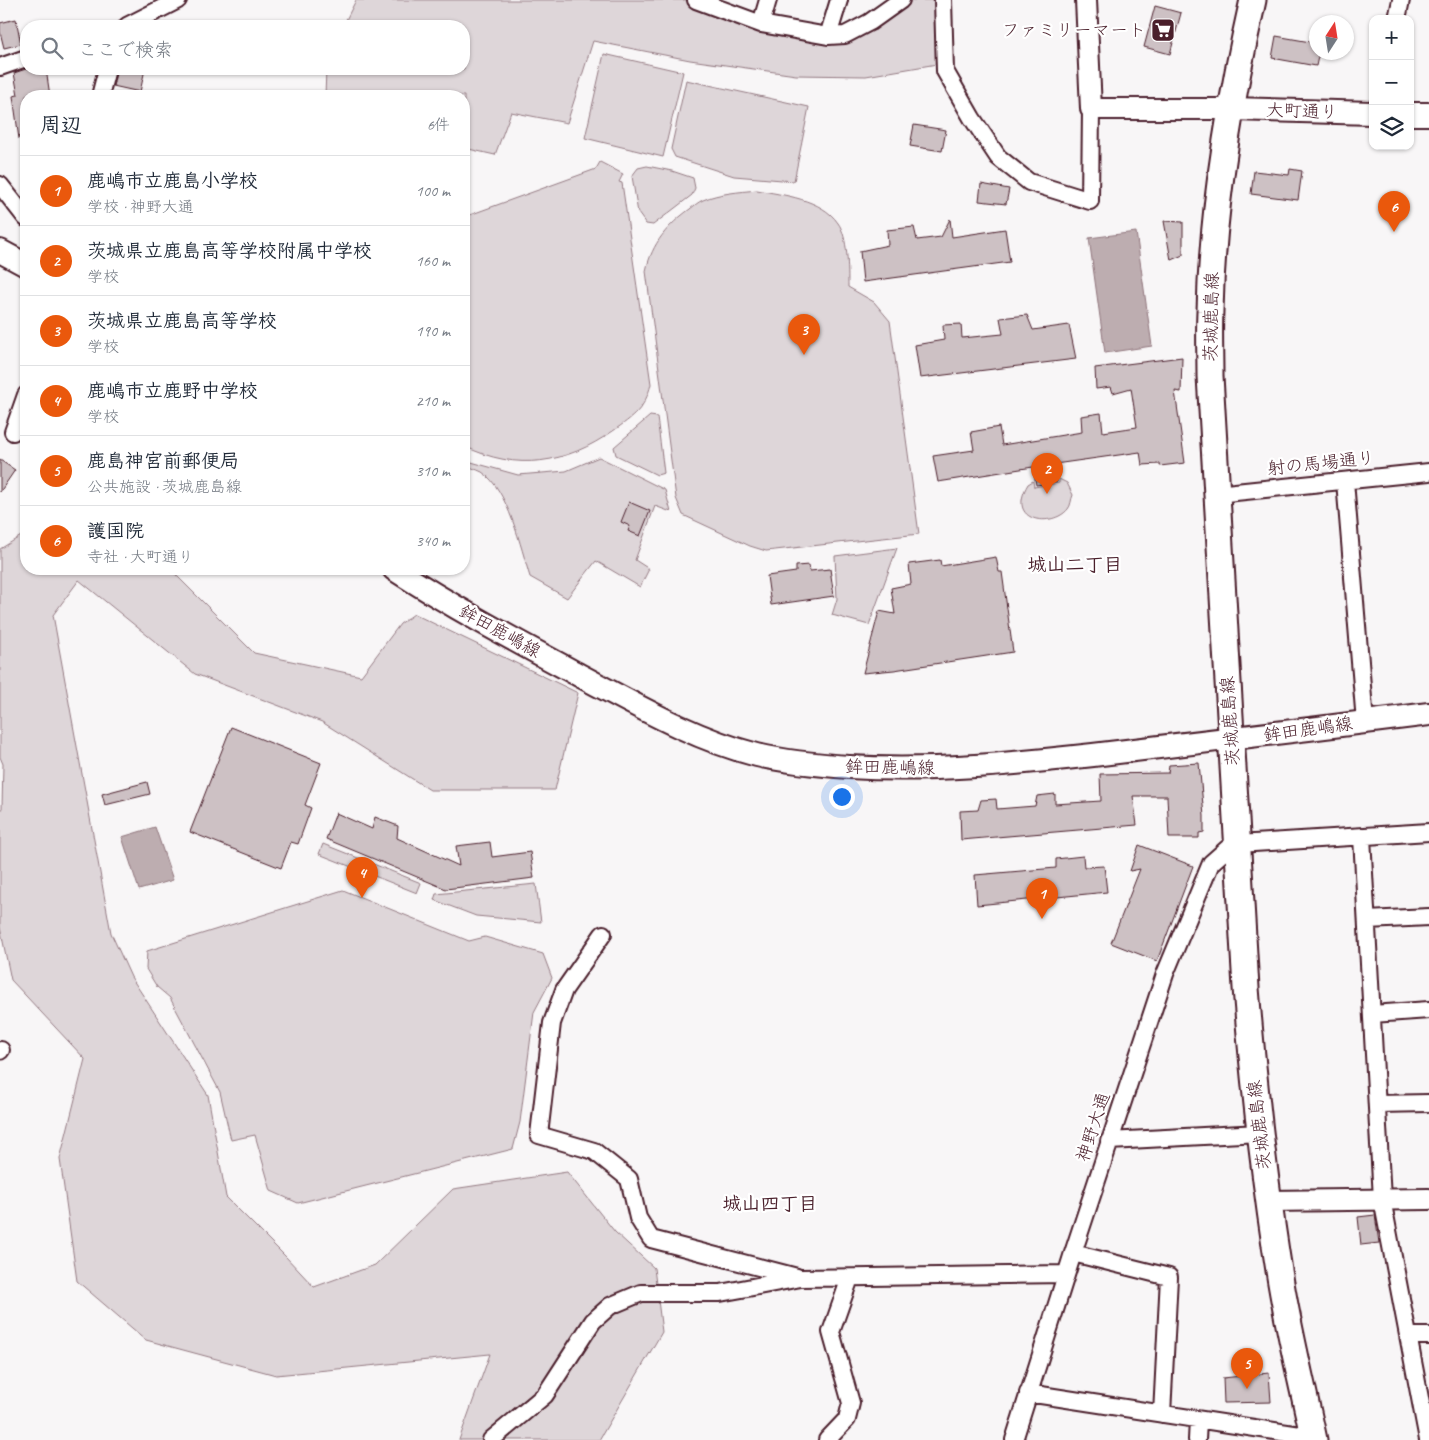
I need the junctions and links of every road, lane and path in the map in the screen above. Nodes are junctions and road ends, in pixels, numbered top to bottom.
1 (178, 0) edge
2 (696, 0) edge
3 (768, 0) edge
4 (839, 0) edge
5 (901, 0) edge
6 (943, 0) edge
7 (1086, 0) edge
8 (1253, 0) edge
9 (1401, 0) edge
10 (1398, 15) edge
11 (139, 20) edge
12 (761, 24) junction
13 (828, 36) junction
14 (20, 60) edge
15 (0, 67) edge
16 (105, 75) edge
17 (102, 90) edge
18 (1091, 109) junction
19 (1231, 109) junction
20 (1369, 113) edge
21 (1414, 114) edge
22 (1429, 114) edge
23 (0, 185) edge
24 (20, 210) edge
25 (0, 251) edge
26 (20, 262) edge
27 (20, 412) edge
28 (13, 432) dead end
29 (1429, 472) edge
30 (1345, 480) junction
31 (1216, 494) junction
32 (404, 575) edge
33 (1429, 714) edge
34 (1365, 722) junction
35 (1232, 740) junction
36 (1429, 832) edge
37 (1362, 836) junction
38 (1238, 844) junction
39 (1429, 917) edge
40 (1366, 920) junction
41 (603, 934) dead end
42 (1429, 1010) edge
43 (1372, 1014) junction
44 (1429, 1103) edge
45 (1377, 1104) junction
46 (1260, 1133) junction
47 (1109, 1140) junction
48 (1382, 1199) junction
49 (1429, 1199) edge
50 (1268, 1201) junction
51 (1073, 1253) junction
52 (1066, 1274) junction
53 (801, 1278) junction
54 (850, 1278) junction
55 (1410, 1336) junction
56 (1429, 1336) edge
57 (1028, 1393) junction
58 (1162, 1414) junction
59 (1198, 1420) junction
60 (1272, 1436) edge
61 (1313, 1439) edge
62 (491, 1440) edge
63 (827, 1440) edge
64 (1014, 1440) edge
65 (1197, 1440) edge
66 (1428, 1440) edge

1 - 11 street
2 - 12 street
3 - 12 street
4 - 13 street
5 - 13 street
6 - 18 street
7 - 18 street
8 - 19 main road, 茨城鹿島線
9 - 10 street
12 - 13 street
14 - 15 street
16 - 17 street
18 - 19 street
19 - 20 main road, 大町通り
19 - 31 main road, 茨城鹿島線
21 - 22 main road
23 - 24 street
25 - 26 main road
27 - 28 street
29 - 30 street, 射の馬場通り
30 - 31 street, 射の馬場通り
30 - 34 street
31 - 35 main road, 茨城鹿島線
32 - 35 main road, 鉾田鹿嶋線
33 - 34 main road, 鉾田鹿嶋線
34 - 35 main road, 鉾田鹿嶋線
35 - 38 main road, 茨城鹿島線
36 - 37 street
37 - 38 street
37 - 40 street
38 - 46 main road, 茨城鹿島線
38 - 47 street, 神野大通
39 - 40 street
40 - 43 street
41 - 53 street
42 - 43 street
43 - 45 street
44 - 45 street
45 - 48 street
46 - 47 street
46 - 50 main road, 茨城鹿島線
47 - 51 street, 神野大通
48 - 49 street
48 - 50 street
48 - 55 street
50 - 61 main road, 茨城鹿島線
51 - 52 street, 神野大通
51 - 58 street
52 - 54 street
52 - 57 street, 神野大通
53 - 54 street
53 - 62 street
54 - 63 street
55 - 56 street
55 - 66 street
57 - 58 street
57 - 64 street, 神野大通
58 - 59 street
59 - 60 street
59 - 65 street
60 - 61 street

